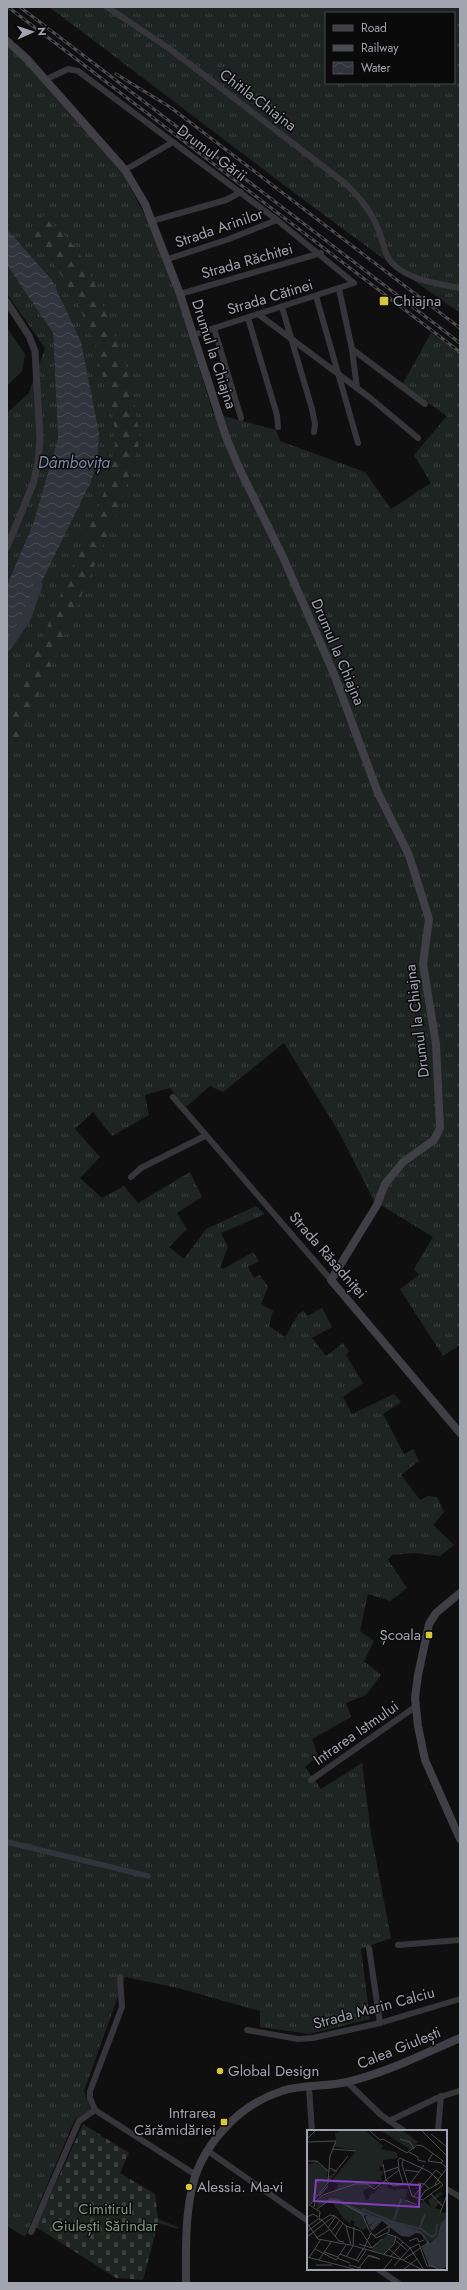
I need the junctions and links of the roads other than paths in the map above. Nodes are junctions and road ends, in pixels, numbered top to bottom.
1 (107, 7) edge
2 (7, 41) edge
3 (45, 80) junction
4 (174, 142) junction
5 (125, 170) junction
6 (241, 192) junction
7 (277, 220) junction
8 (152, 221) junction
9 (321, 254) junction
10 (168, 259) junction
11 (354, 283) joint
12 (460, 288) edge
13 (339, 289) junction
14 (180, 294) junction
15 (316, 296) junction
16 (7, 302) edge
17 (282, 307) junction
18 (258, 314) junction
19 (248, 318) junction
20 (214, 328) junction
21 (193, 335) junction
22 (290, 338) junction
23 (352, 349) junction
24 (338, 376) junction
25 (357, 388) junction
26 (425, 404) dead end
27 (241, 418) dead end
28 (278, 427) dead end
29 (314, 432) dead end
30 (418, 438) dead end
31 (358, 443) dead end
32 (7, 547) edge
33 (173, 1097) dead end
34 (205, 1136) junction
35 (131, 1177) dead end
36 (331, 1280) junction
37 (460, 1433) edge
38 (460, 1593) edge
39 (415, 1707) junction
40 (311, 1780) dead end
41 (460, 1839) edge
42 (460, 1940) edge
43 (398, 1945) dead end
44 (369, 1948) dead end
45 (120, 1977) dead end
46 (460, 1999) edge
47 (380, 2023) junction
48 (247, 2030) dead end
49 (460, 2038) edge
50 (347, 2082) junction
51 (309, 2088) junction
52 (459, 2091) dead end
53 (441, 2096) junction
54 (95, 2110) junction
55 (389, 2121) junction
56 (312, 2130) edge
57 (402, 2130) edge
58 (438, 2130) edge
59 (208, 2151) junction
60 (196, 2175) junction
61 (448, 2190) dead end
62 (460, 2198) edge
63 (307, 2220) edge
64 (31, 2232) dead end
65 (379, 2270) edge
66 (186, 2283) edge
67 (398, 2283) edge

1 - 12 street, Chitila-Chiajna
2 - 3 main road, Drumul la Chiajna
3 - 4 street, Drumul Gării
3 - 5 main road, Drumul la Chiajna
4 - 5 street
4 - 6 street, Drumul Gării
5 - 8 main road, Drumul la Chiajna
6 - 7 street, Drumul Gării
6 - 8 street
7 - 9 street, Drumul Gării
7 - 10 street, Strada Arinilor
8 - 10 main road, Drumul la Chiajna
9 - 11 street, Drumul Gării
9 - 14 street, Strada Răchitei
10 - 14 main road, Drumul la Chiajna
11 - 13 street, Strada Cătinei
13 - 15 street, Strada Cătinei
13 - 23 street
14 - 21 main road, Drumul la Chiajna
15 - 17 street, Strada Cătinei
15 - 24 street
16 - 32 street
17 - 18 street, Strada Cătinei
17 - 22 street
18 - 19 street, Strada Cătinei
18 - 22 street
19 - 20 street, Strada Cătinei
19 - 28 street
20 - 21 street, Strada Cătinei
20 - 27 street
21 - 36 main road, Drumul la Chiajna
22 - 24 street
22 - 29 street
23 - 25 street
23 - 26 street
24 - 25 street
24 - 31 street
25 - 30 street
33 - 34 street, Strada Răsadniței
34 - 35 street
34 - 36 street, Strada Răsadniței
36 - 37 main road, Strada Răsadniței
38 - 39 main road
39 - 40 street, Intrarea Istmului
39 - 41 main road
42 - 43 street
44 - 47 street
45 - 54 street
46 - 47 street, Strada Marin Calciu
47 - 48 street, Strada Marin Calciu
49 - 50 main road, Calea Giulești
50 - 51 main road, Calea Giulești
50 - 55 street, Calea Giulești
51 - 56 street
51 - 59 main road, Calea Giulești
52 - 53 street
53 - 55 street
53 - 58 street
54 - 60 street
54 - 64 street
55 - 57 street, Calea Giulești
59 - 60 main road, Calea Giulești
59 - 63 street
60 - 66 main road, Calea Giulești
61 - 62 street
65 - 67 street

